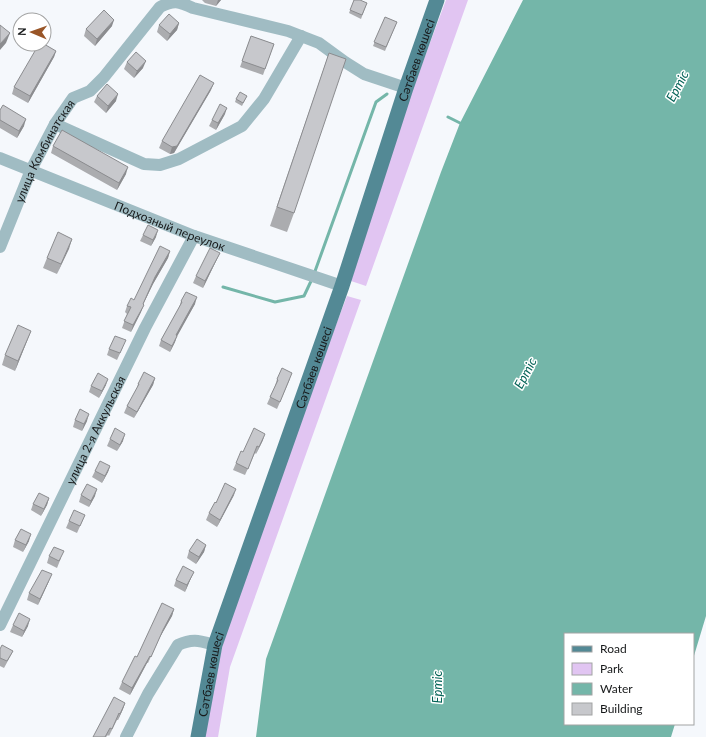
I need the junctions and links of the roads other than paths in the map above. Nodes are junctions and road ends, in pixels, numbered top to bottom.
1 (437, 0) edge
2 (301, 36) junction
3 (406, 88) junction
4 (55, 124) junction
5 (0, 158) edge
6 (32, 170) junction
7 (194, 236) junction
8 (0, 247) edge
9 (342, 286) junction
10 (0, 625) edge
11 (215, 645) junction
12 (126, 737) edge
13 (198, 737) edge

1 - 3 main road, Сәтбаев көшесі
2 - 3 street
2 - 4 street, улица Комбинатская
2 - 4 street
3 - 9 main road, Сәтбаев көшесі
4 - 6 street, улица Комбинатская
5 - 6 street, Подхозный переулок
6 - 7 street, Подхозный переулок
6 - 8 street, улица Комбинатская
7 - 9 street, Подхозный переулок
7 - 10 street, улица 2-я Аккульская
9 - 11 main road, Сәтбаев көшесі
11 - 12 street
11 - 13 main road, Сәтбаев көшесі

